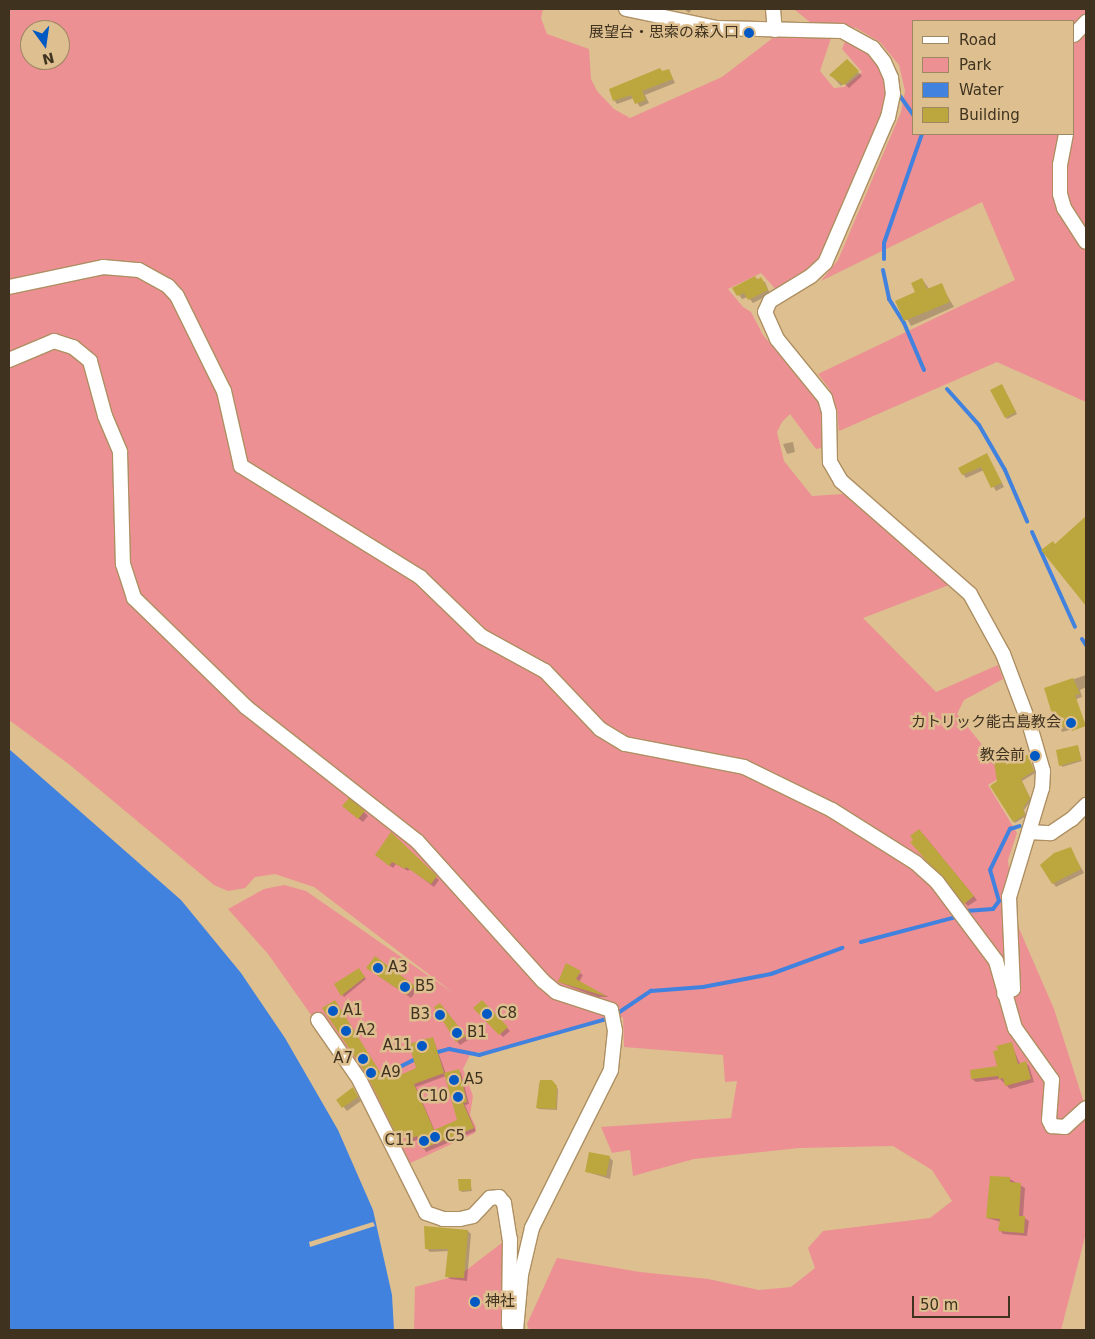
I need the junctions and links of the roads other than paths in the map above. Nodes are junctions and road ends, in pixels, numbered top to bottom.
1 (626, 9) edge
2 (773, 9) edge
3 (1086, 22) edge
4 (775, 30) junction
5 (1075, 34) edge
6 (1066, 135) edge
7 (1086, 242) edge
8 (9, 287) edge
9 (9, 360) edge
10 (1086, 805) edge
11 (1028, 832) junction
12 (1004, 994) junction
13 (318, 1020) dead end
14 (1086, 1108) edge
15 (510, 1330) edge
16 (516, 1330) edge

1 - 4 street
2 - 4 street
3 - 5 street
4 - 11 street
6 - 7 street
8 - 12 street
9 - 16 street
10 - 11 street
11 - 12 street
12 - 14 street
13 - 15 street

